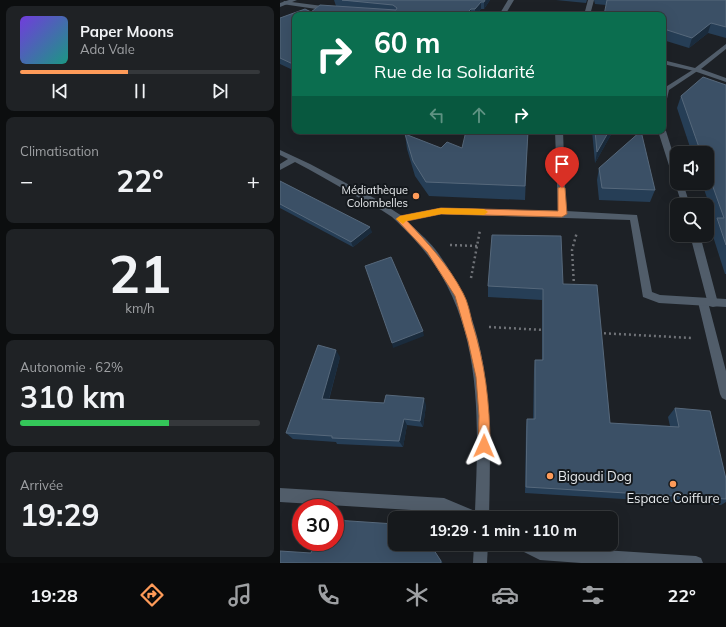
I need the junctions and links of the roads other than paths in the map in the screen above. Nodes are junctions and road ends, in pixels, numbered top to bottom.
1 (294, 0) edge
2 (511, 0) edge
3 (591, 0) edge
4 (282, 4) edge
5 (339, 10) edge
6 (504, 12) edge
7 (588, 12) edge
8 (726, 46) edge
9 (666, 63) edge
10 (696, 70) junction
11 (726, 80) edge
12 (666, 90) edge
13 (560, 134) edge
14 (663, 134) edge
15 (280, 152) edge
16 (670, 156) edge
17 (294, 159) junction
18 (280, 167) edge
19 (562, 214) junction
20 (400, 219) junction
21 (696, 242) edge
22 (708, 302) junction
23 (726, 303) edge
24 (726, 394) edge
25 (280, 495) edge
26 (458, 511) edge
27 (482, 511) edge
28 (481, 551) edge
29 (536, 551) edge
30 (480, 563) edge
31 (696, 563) edge

1 - 4 street
2 - 6 street
3 - 7 street
4 - 5 street
8 - 10 street
9 - 10 street
10 - 11 street
10 - 12 street
13 - 19 street
14 - 16 street
15 - 17 street
17 - 18 street
17 - 20 street
19 - 20 street
19 - 22 street
20 - 27 street
21 - 22 street
22 - 23 street
22 - 24 street
25 - 26 street
28 - 30 street
29 - 31 street

